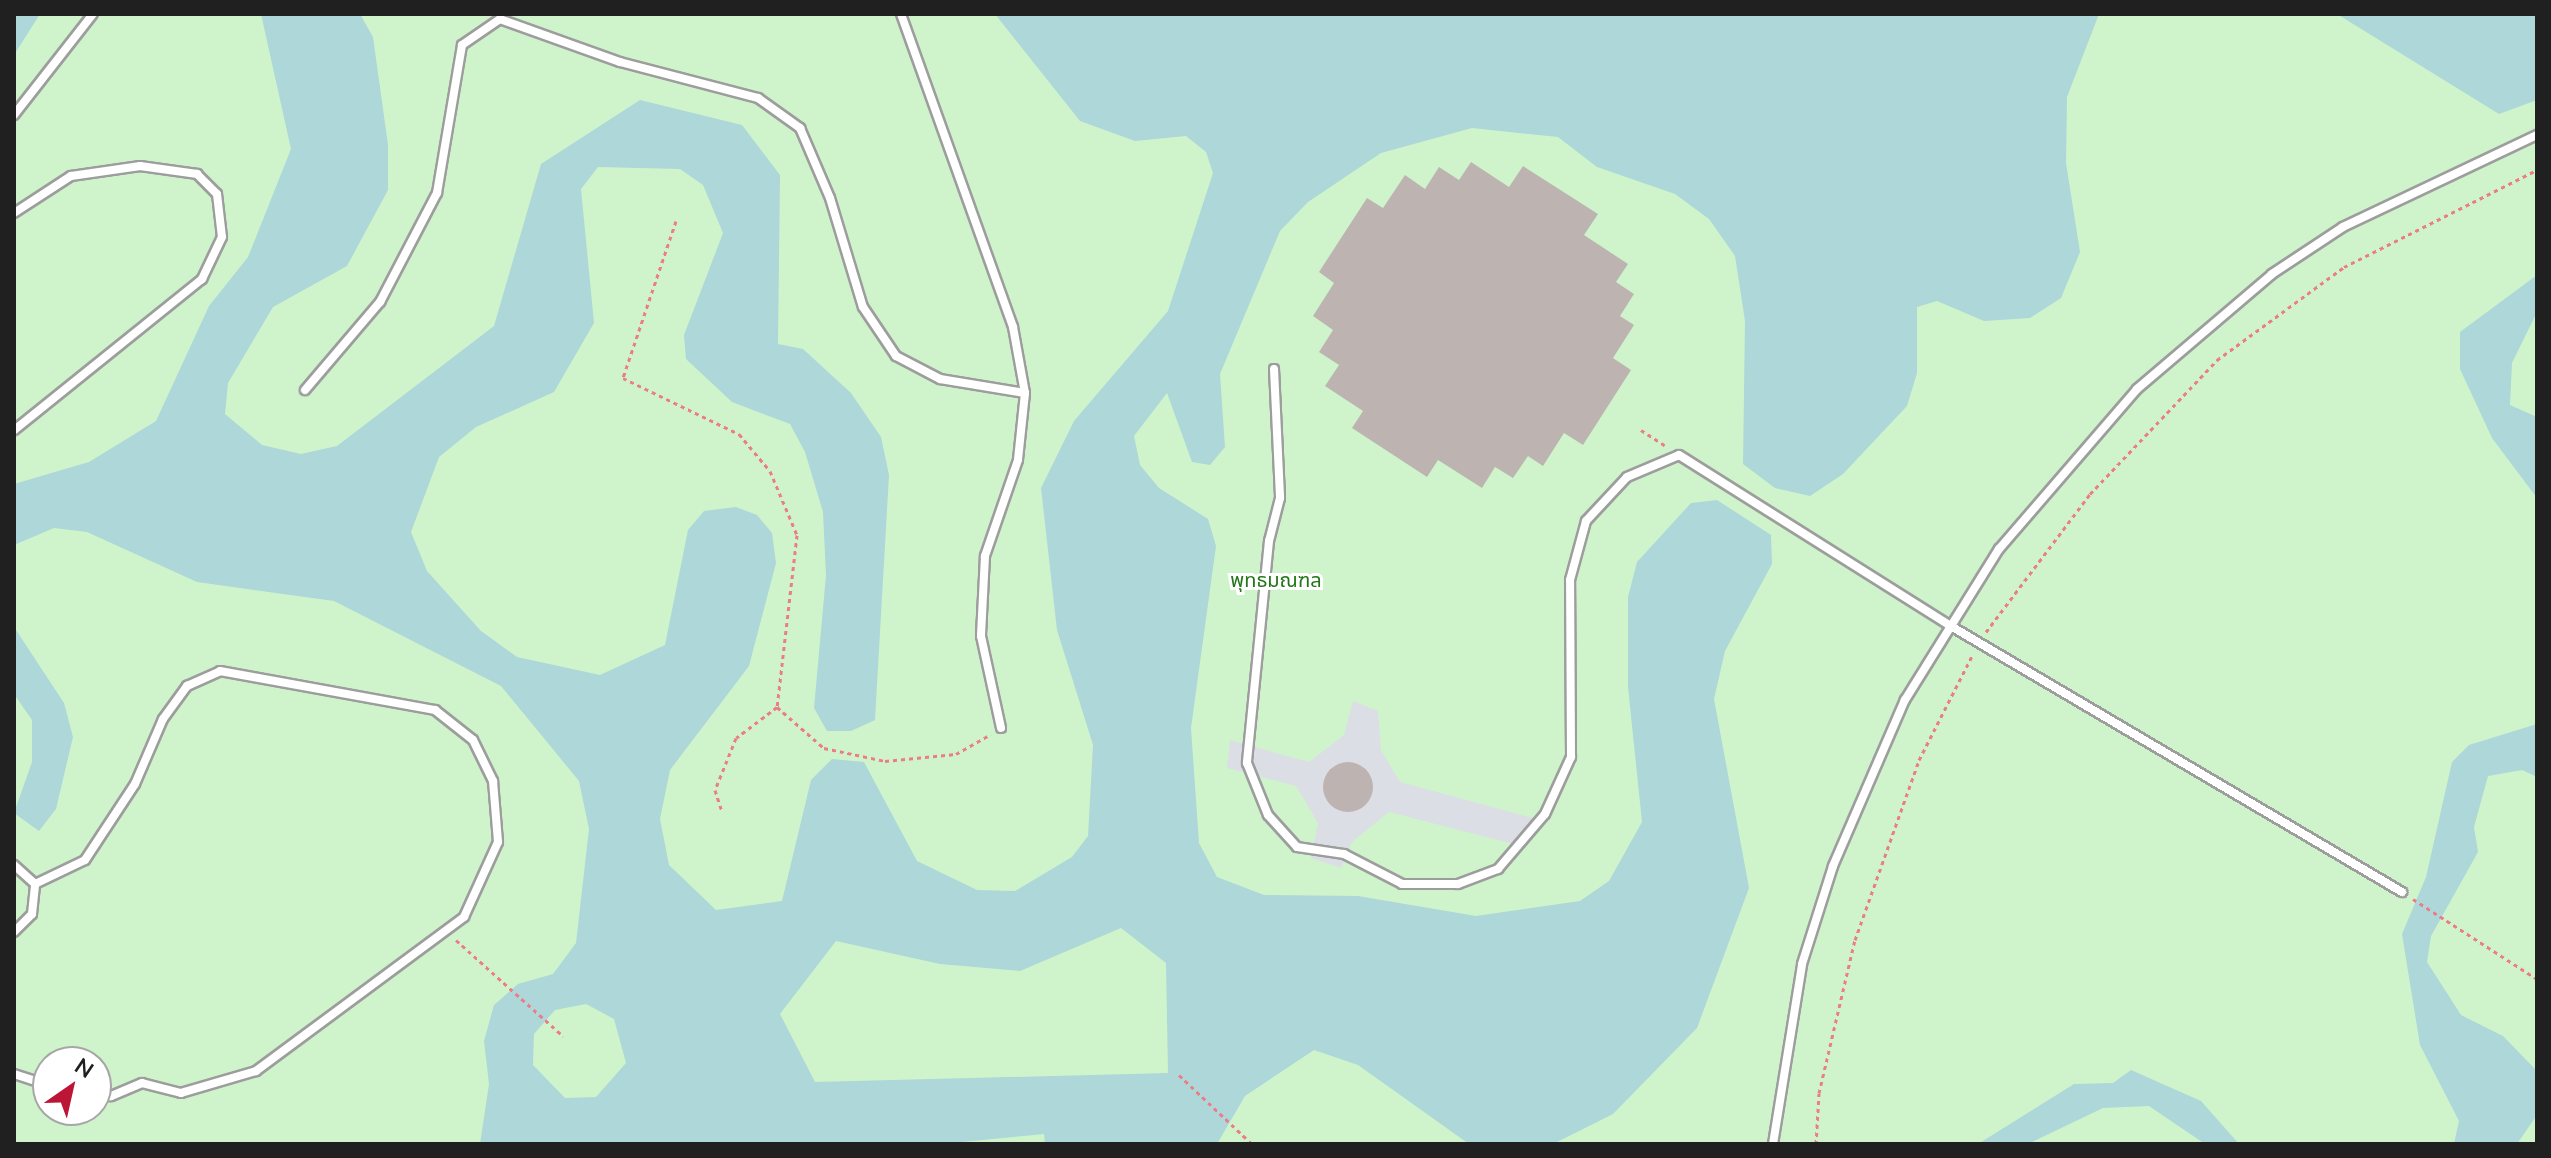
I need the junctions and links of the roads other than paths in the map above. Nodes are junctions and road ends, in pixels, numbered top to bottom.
1 (93, 14) edge
2 (901, 14) edge
3 (14, 115) edge
4 (2537, 135) edge
5 (14, 213) edge
6 (1274, 369) dead end
7 (305, 390) dead end
8 (1025, 393) junction
9 (14, 430) edge
10 (1949, 625) junction
11 (1001, 728) road end
12 (14, 865) edge
13 (35, 884) junction
14 (2402, 892) road end
15 (14, 932) edge
16 (112, 1096) edge
17 (1773, 1144) edge

1 - 3 lane
2 - 8 lane
4 - 10 lane
5 - 9 lane
6 - 10 lane
7 - 8 lane
8 - 11 lane
10 - 14 lane
10 - 17 lane
12 - 13 lane
13 - 15 lane
13 - 16 lane

